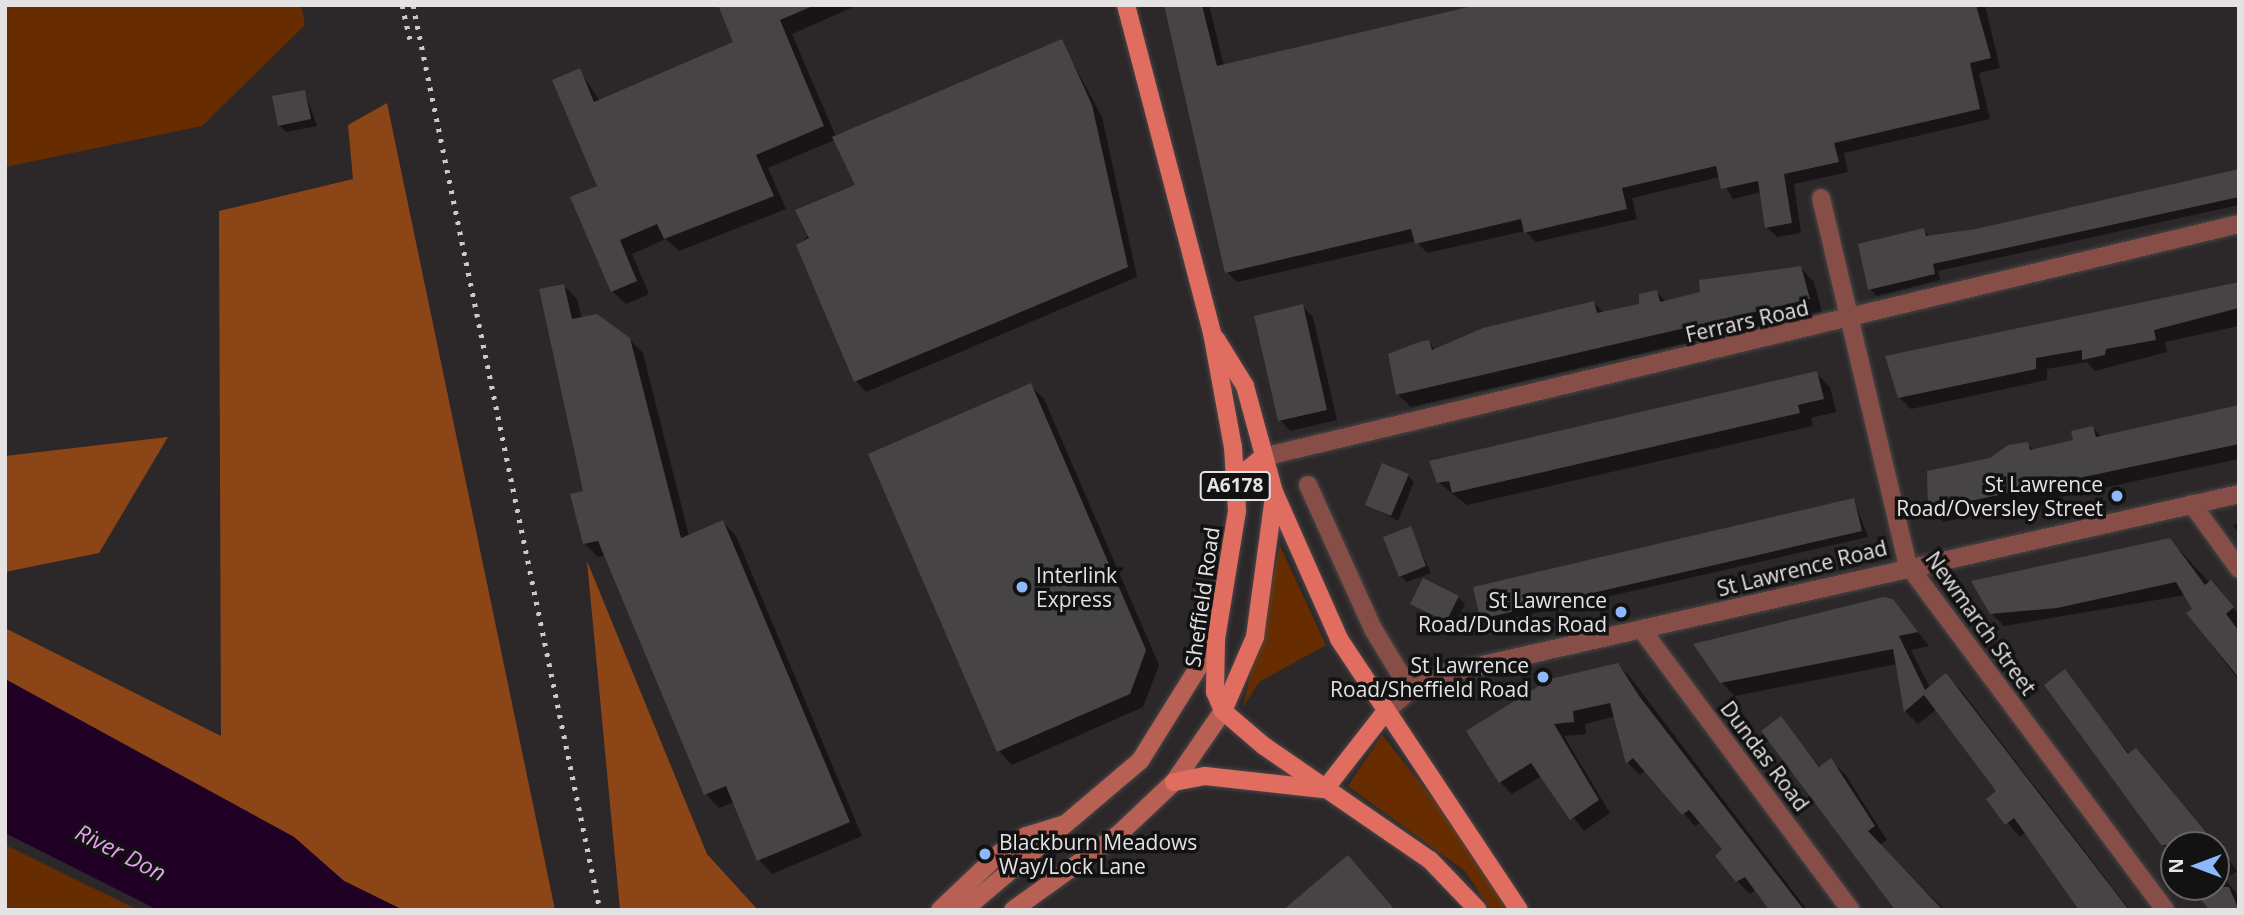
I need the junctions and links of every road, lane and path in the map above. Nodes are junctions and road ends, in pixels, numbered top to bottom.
1 (1126, 5) edge
2 (1821, 198) dead end
3 (2239, 223) edge
4 (1848, 321) junction
5 (1212, 332) junction
6 (1263, 457) junction
7 (1308, 485) dead end
8 (1274, 492) junction
9 (2239, 494) edge
10 (2192, 504) junction
11 (1237, 511) junction
12 (1908, 565) junction
13 (2239, 569) edge
14 (1643, 630) junction
15 (1216, 639) junction
16 (1410, 690) junction
17 (1223, 711) junction
18 (1386, 711) junction
19 (1174, 782) junction
20 (1325, 789) junction
21 (1073, 822) junction
22 (940, 910) edge
23 (964, 910) edge
24 (1013, 910) edge
25 (1478, 910) edge
26 (1519, 910) edge
27 (1851, 910) edge
28 (2165, 910) edge

1 - 5 main road, Sheffield Road / A6178
2 - 4 street, Newmarch Street
3 - 4 street, Ferrars Road
4 - 6 street, Ferrars Road
4 - 12 street, Newmarch Street
5 - 6 main road, Sheffield Road / A6178
5 - 11 main road, Sheffield Road / A6178
6 - 8 main road, Sheffield Road / A6178
6 - 11 main road
7 - 16 street
8 - 17 main road
8 - 18 main road, Sheffield Road / A6178
9 - 10 street, St Lawrence Road
10 - 12 street, St Lawrence Road
10 - 13 street
11 - 15 main road, Sheffield Road / A6178
12 - 14 street, St Lawrence Road
12 - 28 street, Newmarch Street
14 - 16 street, St Lawrence Road
14 - 27 street, Dundas Road
15 - 17 main road, Sheffield Road / A6178
15 - 21 street
16 - 18 street, St Lawrence Road
17 - 19 street
17 - 20 main road
18 - 20 main road
18 - 26 main road, Sheffield Road / A6178
19 - 20 main road
19 - 24 street
20 - 25 main road
21 - 22 street
21 - 23 street

